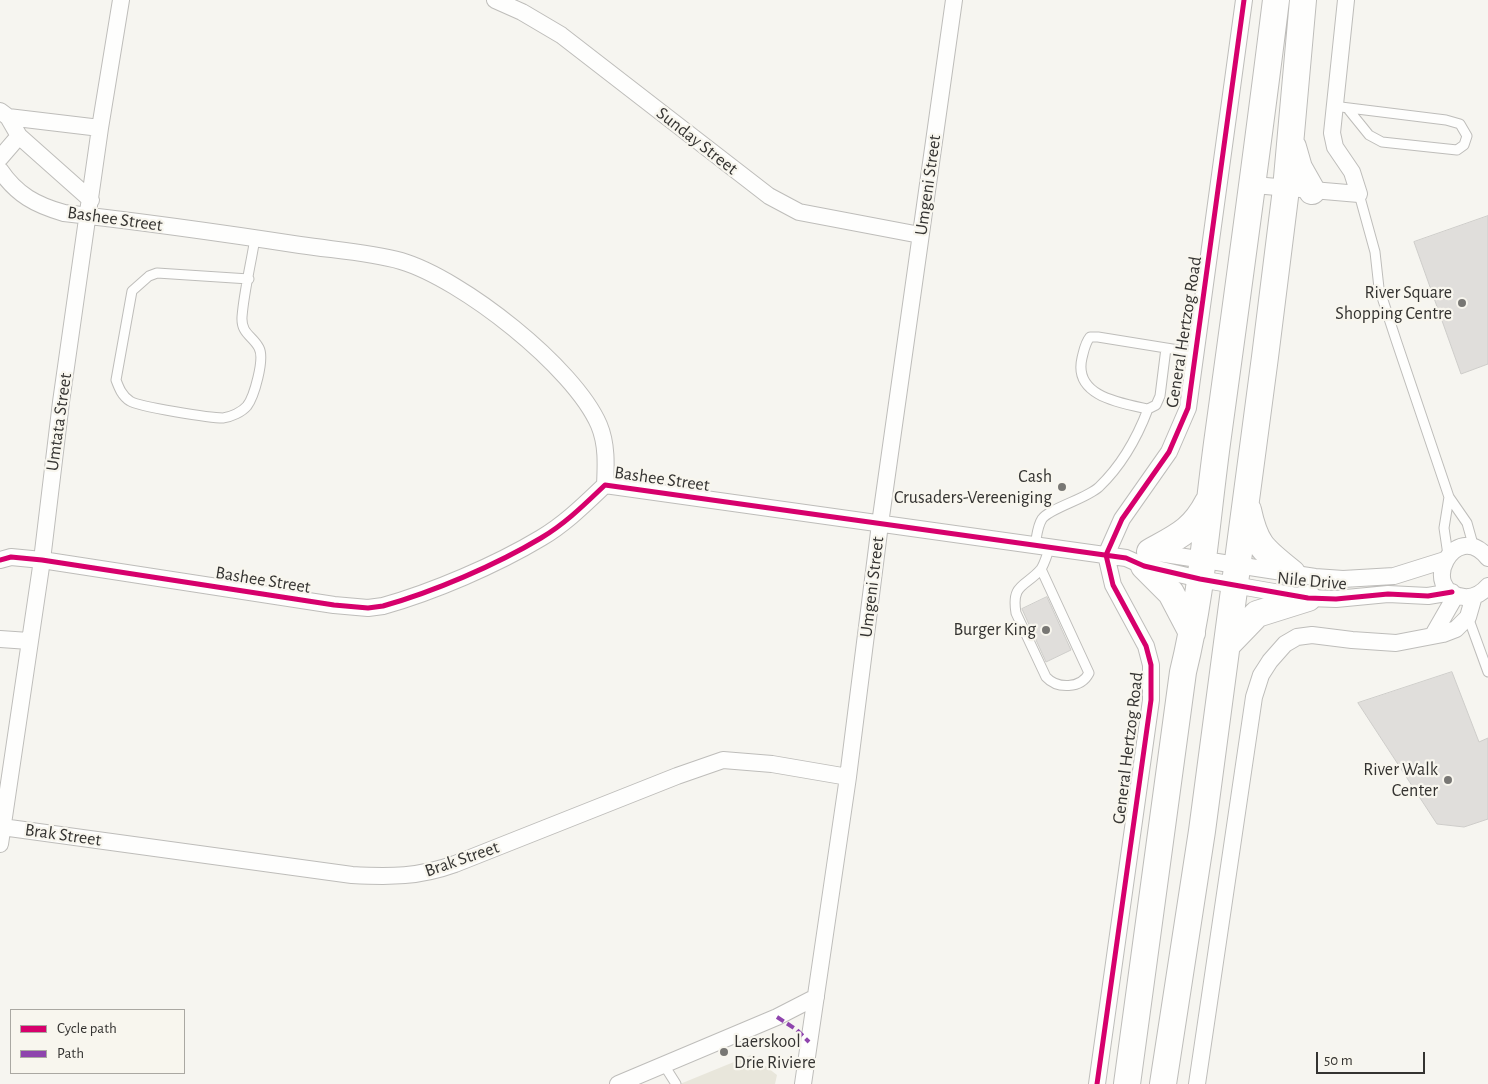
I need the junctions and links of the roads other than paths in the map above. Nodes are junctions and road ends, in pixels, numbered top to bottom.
1 (121, 0) edge
2 (495, 0) edge
3 (954, 0) edge
4 (1244, 0) edge
5 (1276, 0) edge
6 (1303, 0) edge
7 (1346, 0) edge
8 (1340, 107) junction
9 (4, 114) edge
10 (100, 128) junction
11 (19, 136) junction
12 (1290, 139) junction
13 (0, 158) edge
14 (0, 170) edge
15 (1254, 185) junction
16 (1286, 189) junction
17 (1314, 192) junction
18 (1359, 194) junction
19 (90, 208) junction
20 (1281, 218) junction
21 (920, 235) junction
22 (255, 238) junction
23 (249, 279) junction
24 (1166, 348) junction
25 (1197, 353) junction
26 (1148, 409) junction
27 (605, 484) junction
28 (1246, 497) junction
29 (1449, 497) junction
30 (1209, 500) junction
31 (880, 524) junction
32 (1043, 546) junction
33 (1482, 550) edge
34 (1106, 555) junction
35 (1140, 558) junction
36 (1446, 558) junction
37 (0, 560) edge
38 (42, 560) junction
39 (1041, 569) junction
40 (1201, 569) junction
41 (1292, 573) junction
42 (1236, 574) junction
43 (1488, 586) edge
44 (1454, 593) junction
45 (1474, 596) junction
46 (1308, 598) junction
47 (1468, 617) junction
48 (1192, 632) junction
49 (1433, 635) junction
50 (0, 639) edge
51 (30, 641) junction
52 (1228, 644) junction
53 (1488, 672) edge
54 (848, 778) junction
55 (4, 786) edge
56 (2, 827) junction
57 (0, 844) edge
58 (816, 997) junction
59 (664, 1065) junction
60 (618, 1084) edge
61 (676, 1084) edge
62 (803, 1084) edge
63 (1097, 1084) edge
64 (1127, 1084) edge
65 (1164, 1084) edge
66 (1197, 1084) edge

1 - 10 street, Umtata Street
2 - 21 street, Sunday Street
3 - 21 street, Umgeni Street
4 - 25 street, General Hertzog Road
5 - 15 main road
6 - 12 main road
7 - 8 street
8 - 8 lane
8 - 18 street
9 - 10 street, Bashee Street
9 - 11 street, Bashee Street
10 - 19 street, Umtata Street
11 - 13 street
11 - 19 street, Bashee Street
12 - 16 main road
12 - 17 main road
14 - 19 street, Bashee Street
15 - 16 street
15 - 30 main road
16 - 17 street
16 - 20 main road
17 - 18 street
17 - 20 main road
18 - 29 lane
19 - 22 street, Bashee Street
19 - 38 street, Umtata Street
20 - 28 main road
21 - 31 street, Umgeni Street
22 - 23 lane
22 - 27 street, Bashee Street
23 - 23 lane
24 - 25 lane
24 - 26 lane
24 - 26 lane
25 - 34 street, General Hertzog Road
26 - 32 lane
27 - 31 street, Bashee Street
27 - 38 street, Bashee Street
28 - 41 main road
28 - 42 main road
29 - 33 lane
29 - 36 lane
30 - 35 main road
30 - 40 main road
31 - 32 street, Bashee Street
31 - 54 street, Umgeni Street
32 - 34 street, Bashee Street
32 - 39 lane
33 - 36 street, Nile Drive
34 - 35 street, Bashee Street
34 - 63 street, General Hertzog Road
35 - 40 street, Bashee Street
35 - 48 main road
36 - 41 street, Nile Drive
36 - 44 street
37 - 38 street, Bashee Street
38 - 51 street, Umtata Street
39 - 39 lane
40 - 42 street, Nile Drive
40 - 48 main road
41 - 42 street, Nile Drive
42 - 46 street, Nile Drive
42 - 52 main road
43 - 45 street
44 - 45 street, Nile Drive
44 - 46 street, Nile Drive
44 - 49 street
45 - 47 street
46 - 52 main road
47 - 49 street
47 - 53 lane
48 - 64 main road
49 - 66 street
50 - 51 street
51 - 55 street, Umtata Street
52 - 65 main road
54 - 56 street, Brak Street
54 - 58 street, Umgeni Street
55 - 56 street, Umtata Street
56 - 57 street, Umtata Street
58 - 59 street
58 - 62 street, Umgeni Street
59 - 60 street
59 - 61 lane

